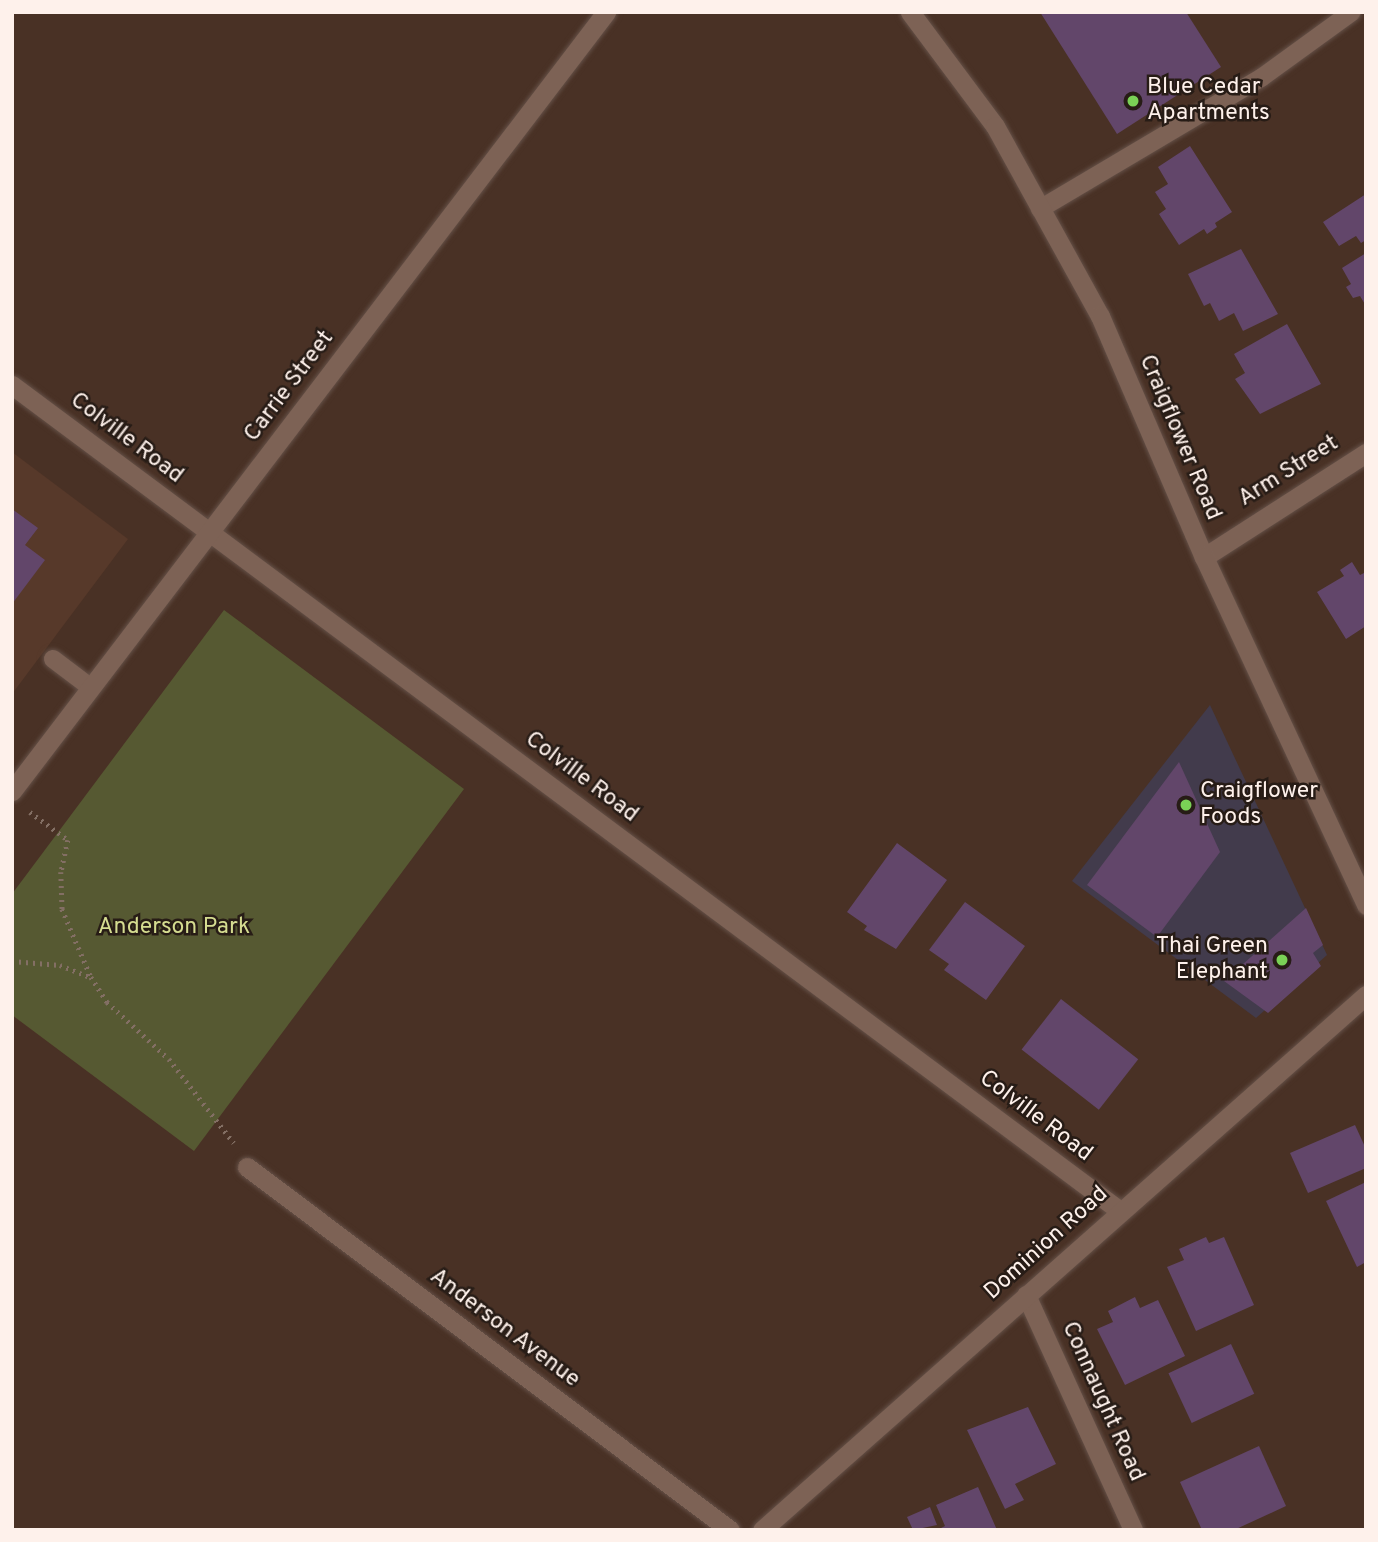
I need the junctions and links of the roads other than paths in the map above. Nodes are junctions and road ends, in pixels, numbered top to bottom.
1 (606, 12) edge
2 (909, 12) edge
3 (1352, 12) edge
4 (1040, 209) junction
5 (12, 384) edge
6 (1366, 453) edge
7 (211, 532) junction
8 (1204, 556) junction
9 (53, 659) dead end
10 (90, 687) junction
11 (18, 799) edge
12 (1366, 905) edge
13 (1366, 995) edge
14 (247, 1167) road end
15 (1120, 1211) junction
16 (1026, 1295) junction
17 (730, 1530) edge
18 (762, 1530) edge
19 (1133, 1530) edge

1 - 7 street, Carrie Street
2 - 4 street, Craigflower Road
3 - 4 lane
4 - 8 street, Craigflower Road
5 - 7 street, Colville Road
6 - 8 street, Arm Street
7 - 10 street, Carrie Street
7 - 15 street, Colville Road
8 - 12 street, Craigflower Road
9 - 10 lane
10 - 11 street, Carrie Street
13 - 15 street, Dominion Road
14 - 17 street, Anderson Avenue
15 - 16 street, Dominion Road
16 - 18 street, Dominion Road
16 - 19 street, Connaught Road

